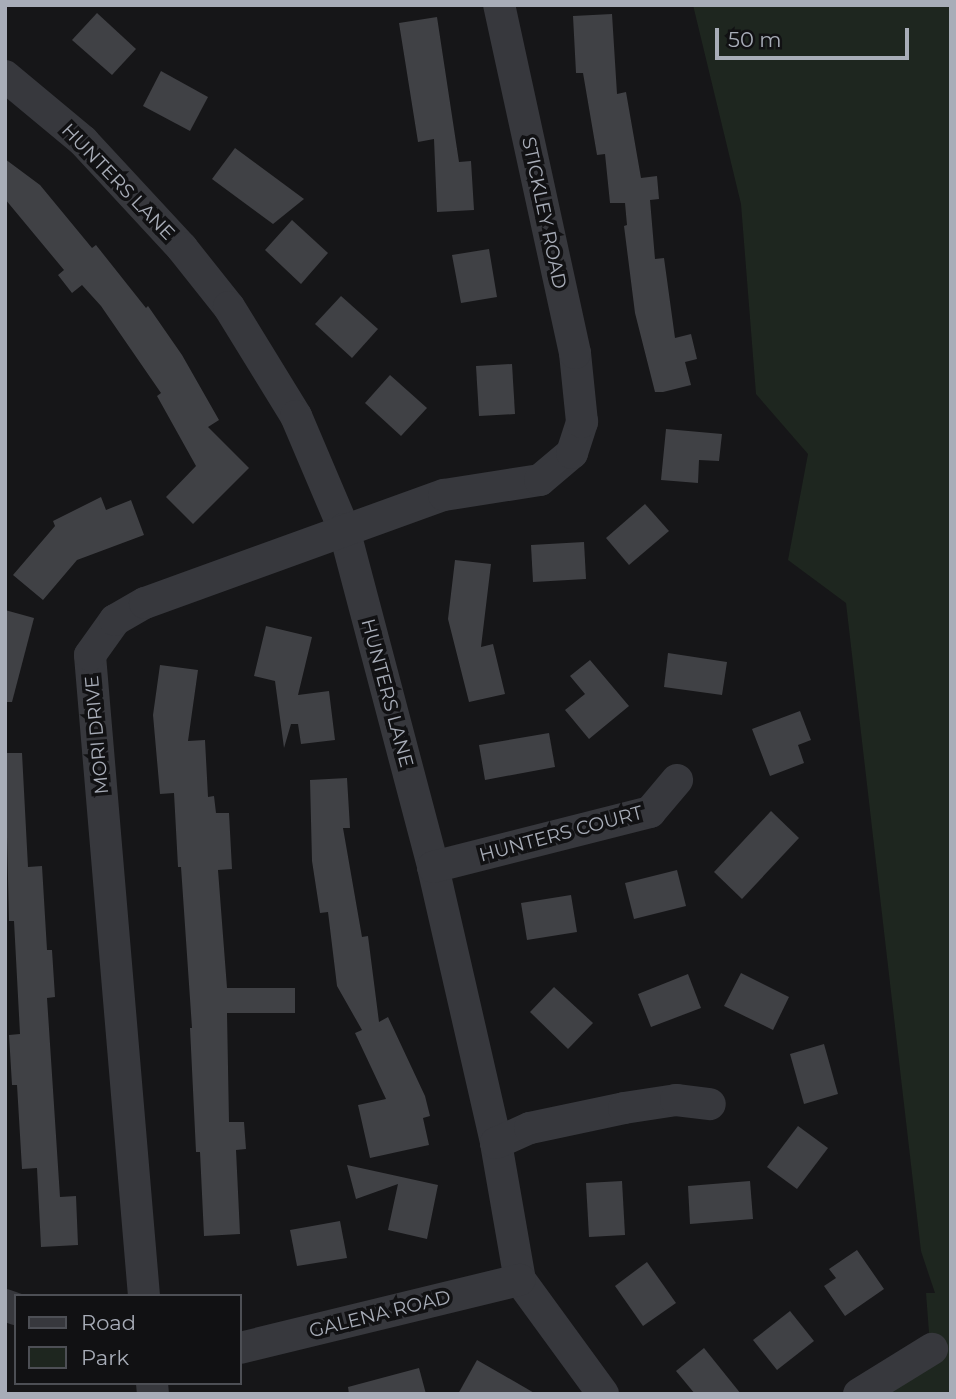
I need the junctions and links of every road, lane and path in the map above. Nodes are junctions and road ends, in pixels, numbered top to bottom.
1 (499, 5) edge
2 (5, 76) edge
3 (582, 422) joint
4 (344, 529) junction
5 (677, 780) dead end
6 (432, 867) junction
7 (709, 1104) dead end
8 (496, 1143) junction
9 (520, 1280) junction
10 (144, 1294) edge
11 (242, 1348) edge
12 (932, 1349) dead end
13 (603, 1394) edge
14 (859, 1394) edge

1 - 3 street, STICKLEY ROAD
2 - 4 street, HUNTERS LANE
3 - 4 street, MORI DRIVE
4 - 6 street, HUNTERS LANE
4 - 10 street, MORI DRIVE
5 - 6 street, HUNTERS COURT
6 - 8 street, HUNTERS LANE
7 - 8 street
8 - 9 street, HUNTERS LANE
9 - 11 street, GALENA ROAD
9 - 13 street, HUNTERS LANE
12 - 14 street

